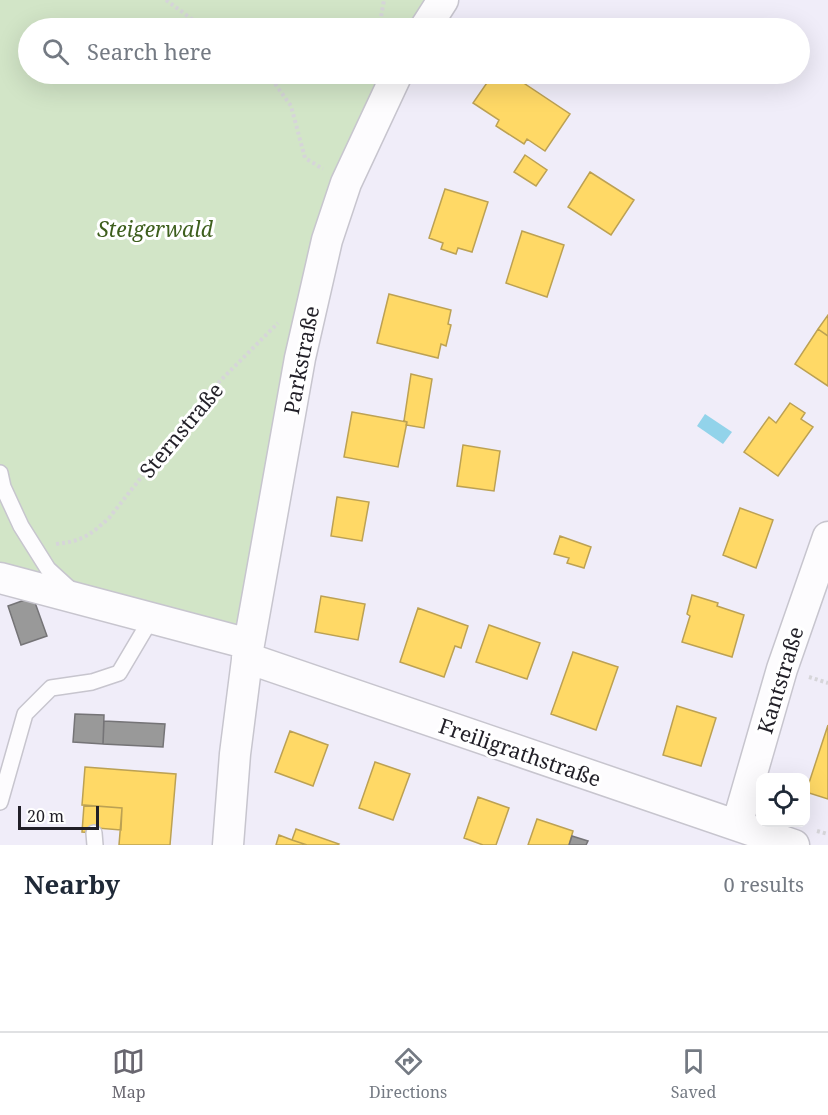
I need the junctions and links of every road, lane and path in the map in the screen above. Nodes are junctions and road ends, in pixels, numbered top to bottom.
1 (166, 0) edge
2 (384, 0) edge
3 (443, 0) edge
4 (190, 18) edge
5 (381, 18) edge
6 (431, 18) edge
7 (275, 84) edge
8 (392, 84) edge
9 (346, 183) junction
10 (283, 318) dead end
11 (0, 473) edge
12 (828, 537) edge
13 (32, 543) junction
14 (0, 578) edge
15 (86, 601) junction
16 (151, 619) junction
17 (248, 651) junction
18 (0, 802) edge
19 (737, 825) junction
20 (228, 845) edge
21 (794, 845) edge

1 - 4 path
2 - 5 path
3 - 6 street
7 - 9 path
8 - 9 street, Parkstraße
9 - 17 street, Parkstraße
10 - 13 path, Sternstraße
11 - 13 lane
12 - 19 street, Kantstraße
13 - 15 lane
14 - 15 street, Freiligrathstraße
15 - 16 street, Freiligrathstraße
16 - 17 street, Freiligrathstraße
16 - 18 lane
17 - 19 street, Freiligrathstraße
17 - 20 street, Parkstraße
19 - 21 street, Freiligrathstraße

